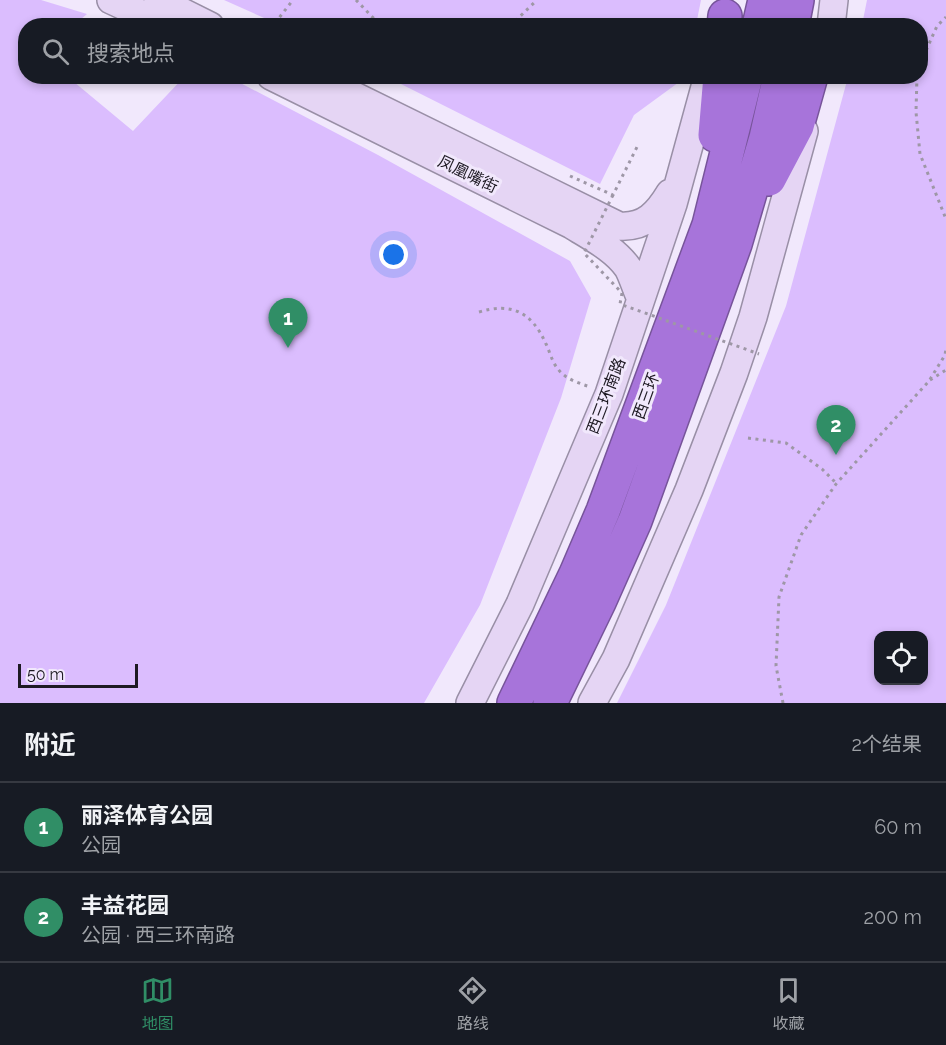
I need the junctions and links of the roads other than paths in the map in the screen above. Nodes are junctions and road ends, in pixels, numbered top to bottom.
1 (111, 0) edge
2 (158, 0) edge
3 (765, 0) edge
4 (797, 0) edge
5 (834, 0) edge
6 (150, 18) edge
7 (194, 18) edge
8 (761, 18) edge
9 (794, 18) edge
10 (832, 18) edge
11 (287, 84) edge
12 (330, 84) edge
13 (706, 84) edge
14 (719, 84) edge
15 (744, 84) edge
16 (778, 84) edge
17 (809, 84) edge
18 (817, 84) edge
19 (681, 173) junction
20 (709, 225) junction
21 (735, 244) junction
22 (640, 299) junction
23 (470, 703) edge
24 (514, 703) edge
25 (550, 703) edge
26 (592, 703) edge

1 - 6 street
2 - 7 street
3 - 8 highway
4 - 9 highway
5 - 10 street
11 - 22 street, 凤凰嘴街
12 - 19 street, 凤凰嘴街
13 - 19 street, 西三环南路
14 - 20 highway
15 - 20 highway, 西三环
16 - 21 highway, 西三环
17 - 21 highway
18 - 26 street
19 - 22 street, 西三环南路
20 - 24 highway, 西三环
21 - 25 highway, 西三环
22 - 23 street, 西三环南路

